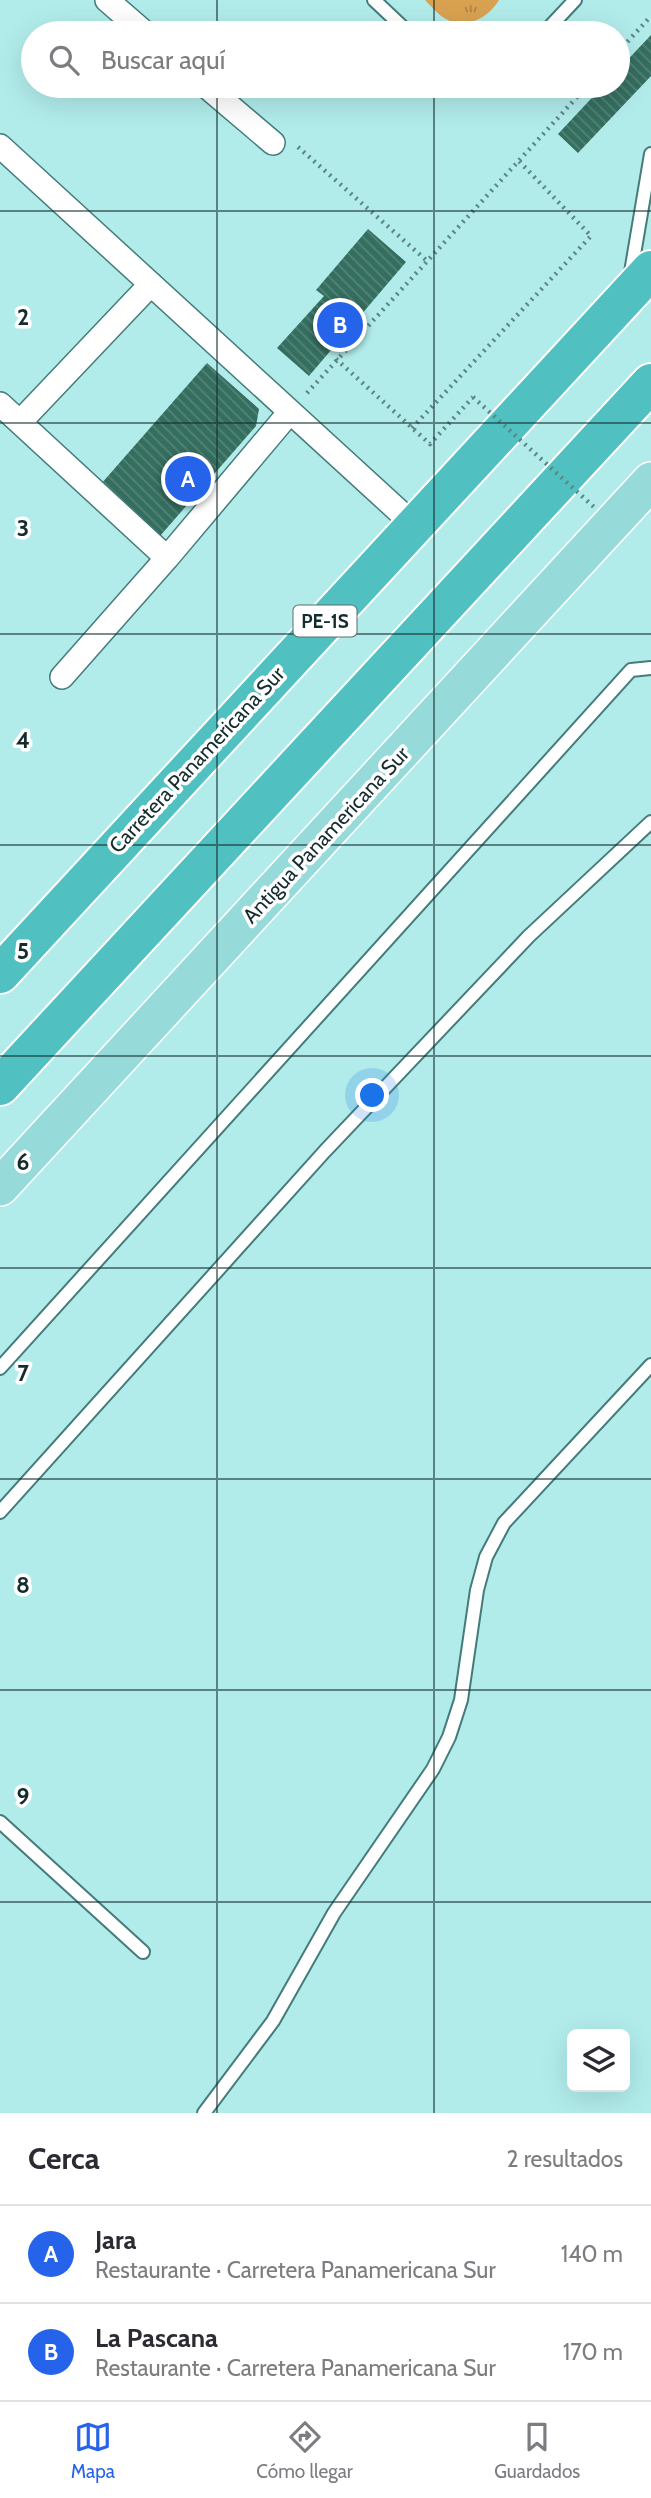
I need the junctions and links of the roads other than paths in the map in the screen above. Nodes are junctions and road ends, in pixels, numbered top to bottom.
1 (107, 0) edge
2 (374, 0) edge
3 (568, 3) edge
4 (131, 21) edge
5 (396, 21) edge
6 (554, 21) edge
7 (220, 98) edge
8 (273, 144) road end
9 (0, 146) edge
10 (651, 154) edge
11 (639, 283) edge
12 (151, 284) junction
13 (651, 383) edge
14 (0, 404) edge
15 (289, 413) junction
16 (20, 422) junction
17 (651, 481) edge
18 (414, 525) junction
19 (167, 558) junction
20 (651, 668) edge
21 (62, 677) dead end
22 (651, 822) edge
23 (0, 974) edge
24 (0, 1086) edge
25 (0, 1187) edge
26 (651, 1365) edge
27 (0, 1368) edge
28 (0, 1512) edge
29 (0, 1822) edge
30 (142, 1952) dead end
31 (204, 2113) edge

1 - 4 street
2 - 5 lane
3 - 6 lane
7 - 8 street
9 - 12 street
10 - 11 lane
11 - 18 highway, Carretera Panamericana Sur / PE-1S
12 - 15 street
12 - 16 street
13 - 24 highway
14 - 16 street
15 - 18 street
15 - 19 street
16 - 19 street
17 - 25 main road, Antigua Panamericana Sur
18 - 23 highway, Carretera Panamericana Sur / PE-1S
19 - 21 street
20 - 27 lane
22 - 28 lane
26 - 31 lane
29 - 30 lane

